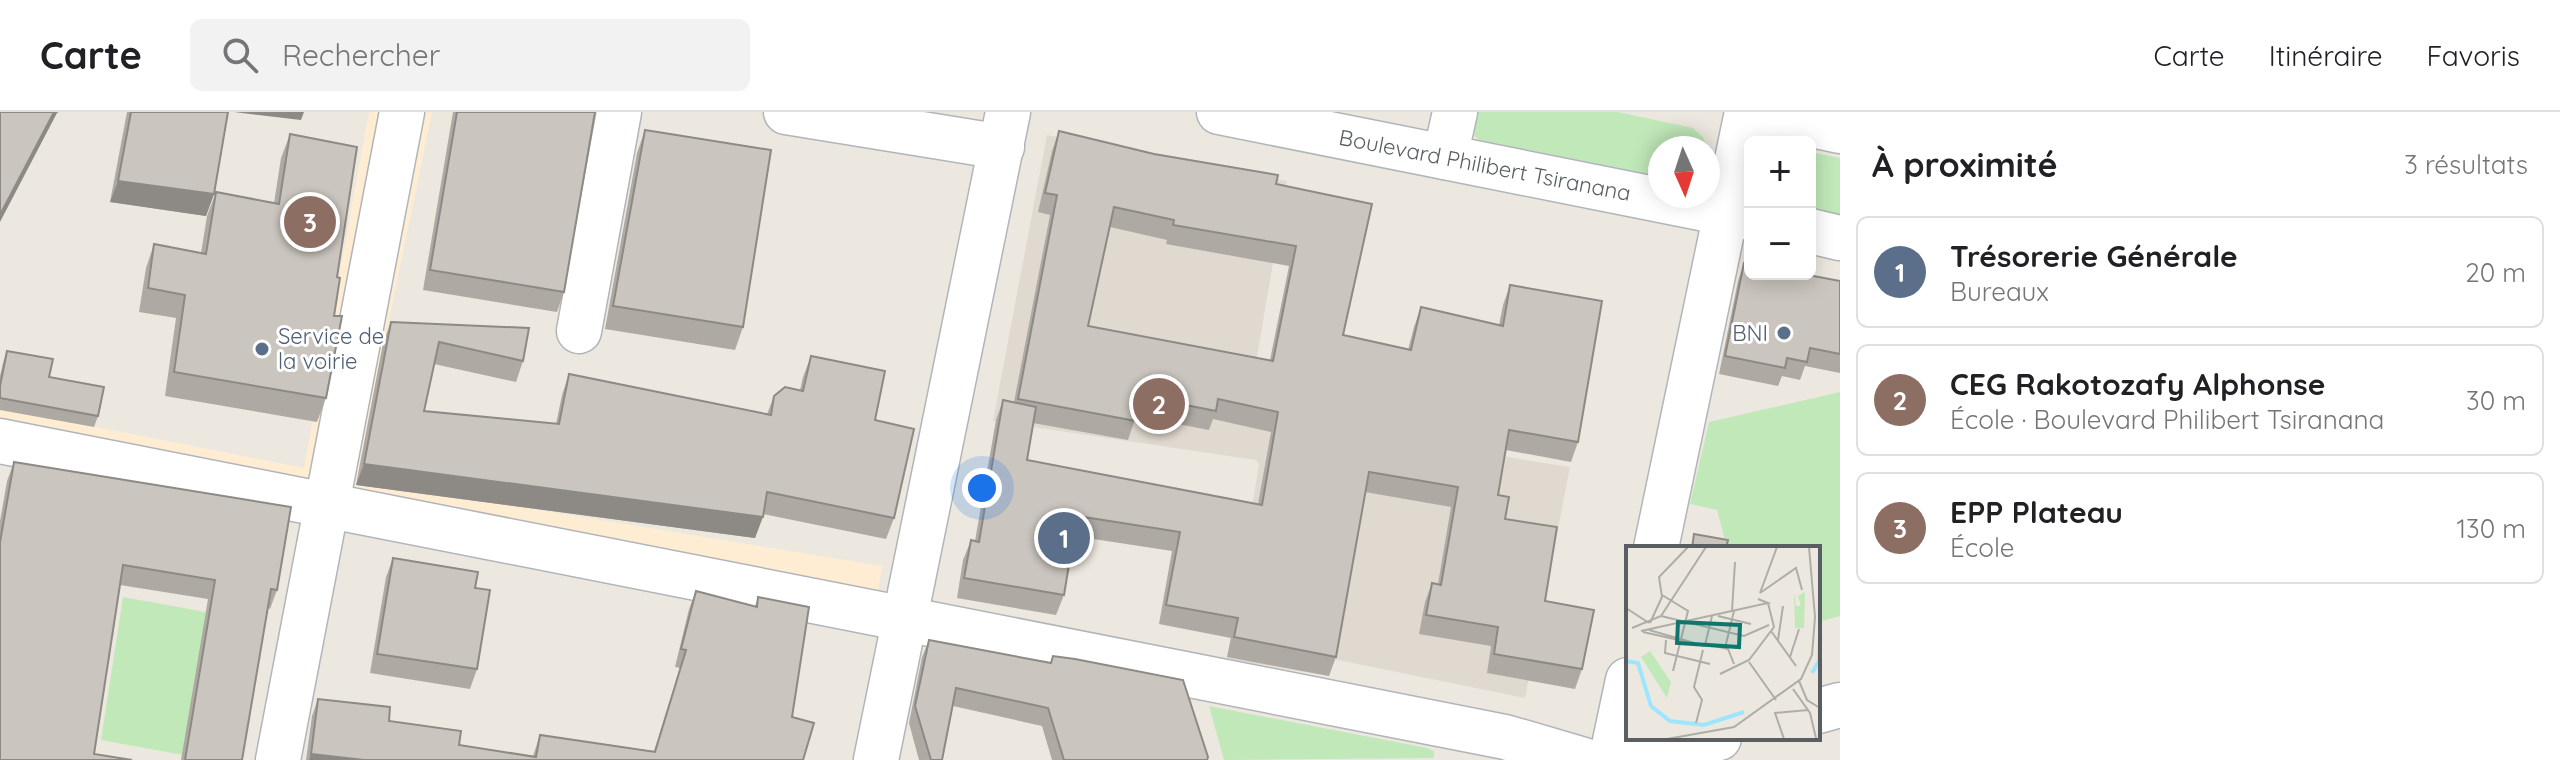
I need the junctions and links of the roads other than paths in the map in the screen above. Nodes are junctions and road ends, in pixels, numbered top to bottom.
1 (402, 112) edge
2 (619, 112) edge
3 (786, 112) edge
4 (1219, 112) edge
5 (1455, 112) edge
6 (1749, 112) edge
7 (900, 122) edge
8 (1005, 130) edge
9 (1840, 131) edge
10 (1445, 157) junction
11 (1739, 216) edge
12 (1816, 232) edge
13 (1840, 238) edge
14 (579, 331) dead end
15 (0, 441) edge
16 (327, 503) junction
17 (1656, 546) edge
18 (904, 620) junction
19 (1626, 689) edge
20 (1840, 705) edge
21 (1820, 710) edge
22 (1712, 740) edge
23 (278, 760) edge
24 (876, 760) edge
25 (1584, 760) edge
26 (1611, 760) edge
27 (1637, 760) edge

1 - 16 street
2 - 14 street
3 - 7 street
4 - 10 street, Boulevard Philibert Tsiranana
5 - 10 street
6 - 9 street
6 - 11 street
7 - 8 street
8 - 18 street
10 - 11 street, Boulevard Philibert Tsiranana
11 - 17 street
12 - 13 street
15 - 16 street
16 - 18 street
16 - 23 street
18 - 24 street
18 - 25 street
19 - 26 street
20 - 21 street
22 - 27 street

